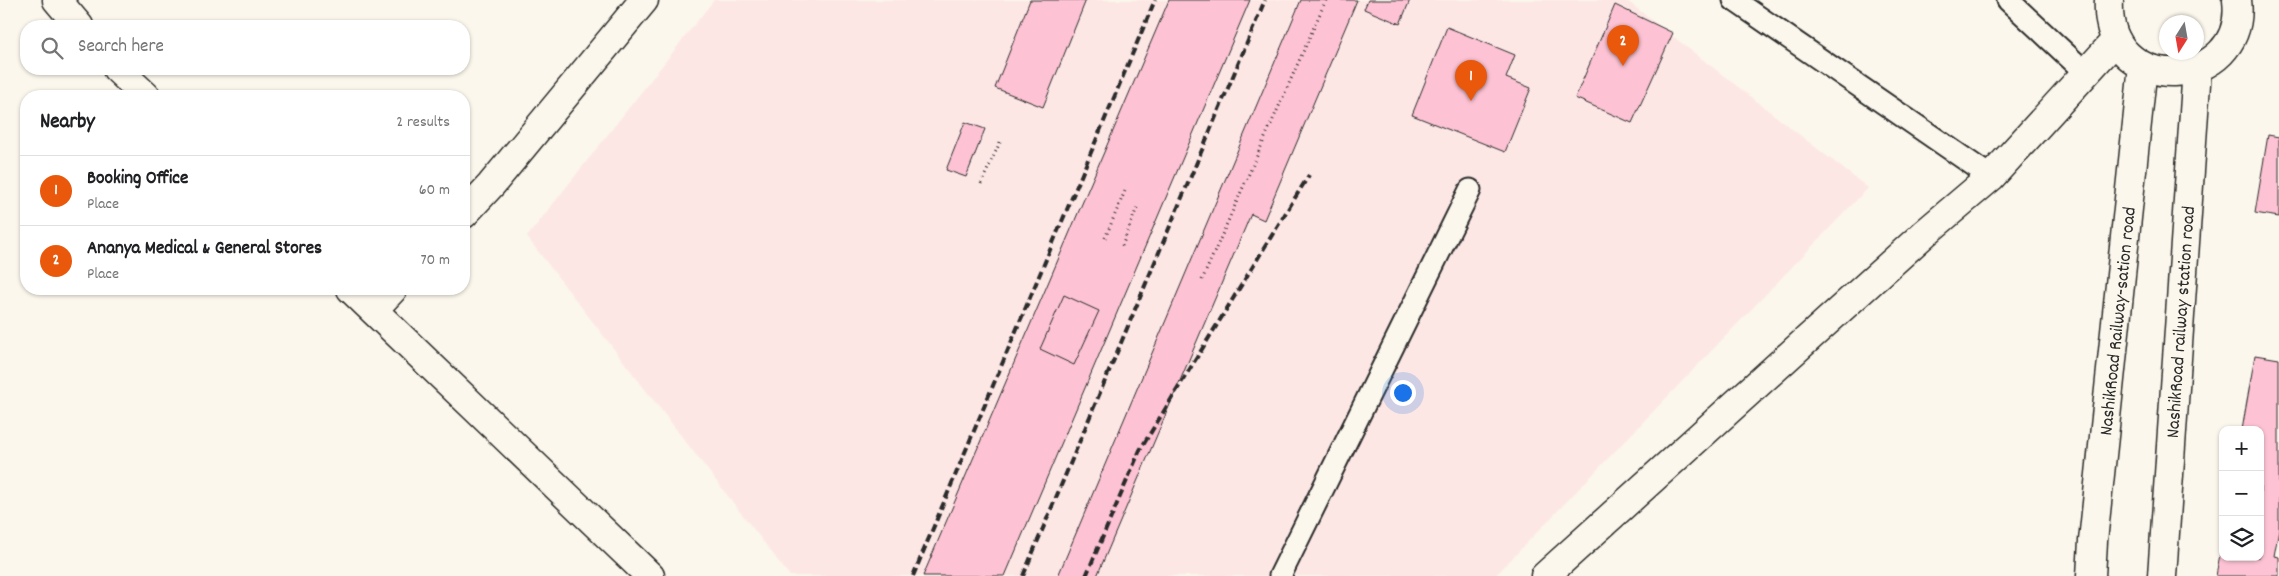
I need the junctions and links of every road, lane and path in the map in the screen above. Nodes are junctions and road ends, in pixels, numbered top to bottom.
1 (57, 0) edge
2 (644, 0) edge
3 (1326, 0) edge
4 (1734, 0) edge
5 (2008, 0) edge
6 (2109, 0) edge
7 (2237, 0) edge
8 (73, 20) edge
9 (2116, 40) junction
10 (2143, 66) junction
11 (2196, 69) junction
12 (2086, 73) junction
13 (123, 75) edge
14 (140, 90) edge
15 (1001, 140) dead end
16 (1991, 177) junction
17 (981, 184) dead end
18 (1470, 190) dead end
19 (1125, 191) dead end
20 (1138, 205) dead end
21 (470, 208) edge
22 (1105, 238) dead end
23 (1122, 246) dead end
24 (1202, 280) dead end
25 (357, 295) edge
26 (387, 295) edge
27 (373, 310) junction
28 (650, 576) edge
29 (1280, 576) edge
30 (1545, 576) edge
31 (2091, 576) edge
32 (2162, 576) edge

1 - 8 street
2 - 21 street
3 - 24 path
4 - 16 lane
5 - 12 lane
6 - 9 street
7 - 11 street
9 - 10 street
9 - 12 street
10 - 11 street
10 - 31 street, NashikRoad Railway-sation road
11 - 32 street, NashikRoad railway station road
12 - 16 street
13 - 14 street
15 - 17 path
16 - 30 street
18 - 29 lane
19 - 22 path
20 - 23 path
25 - 27 street
26 - 27 street
27 - 28 street

